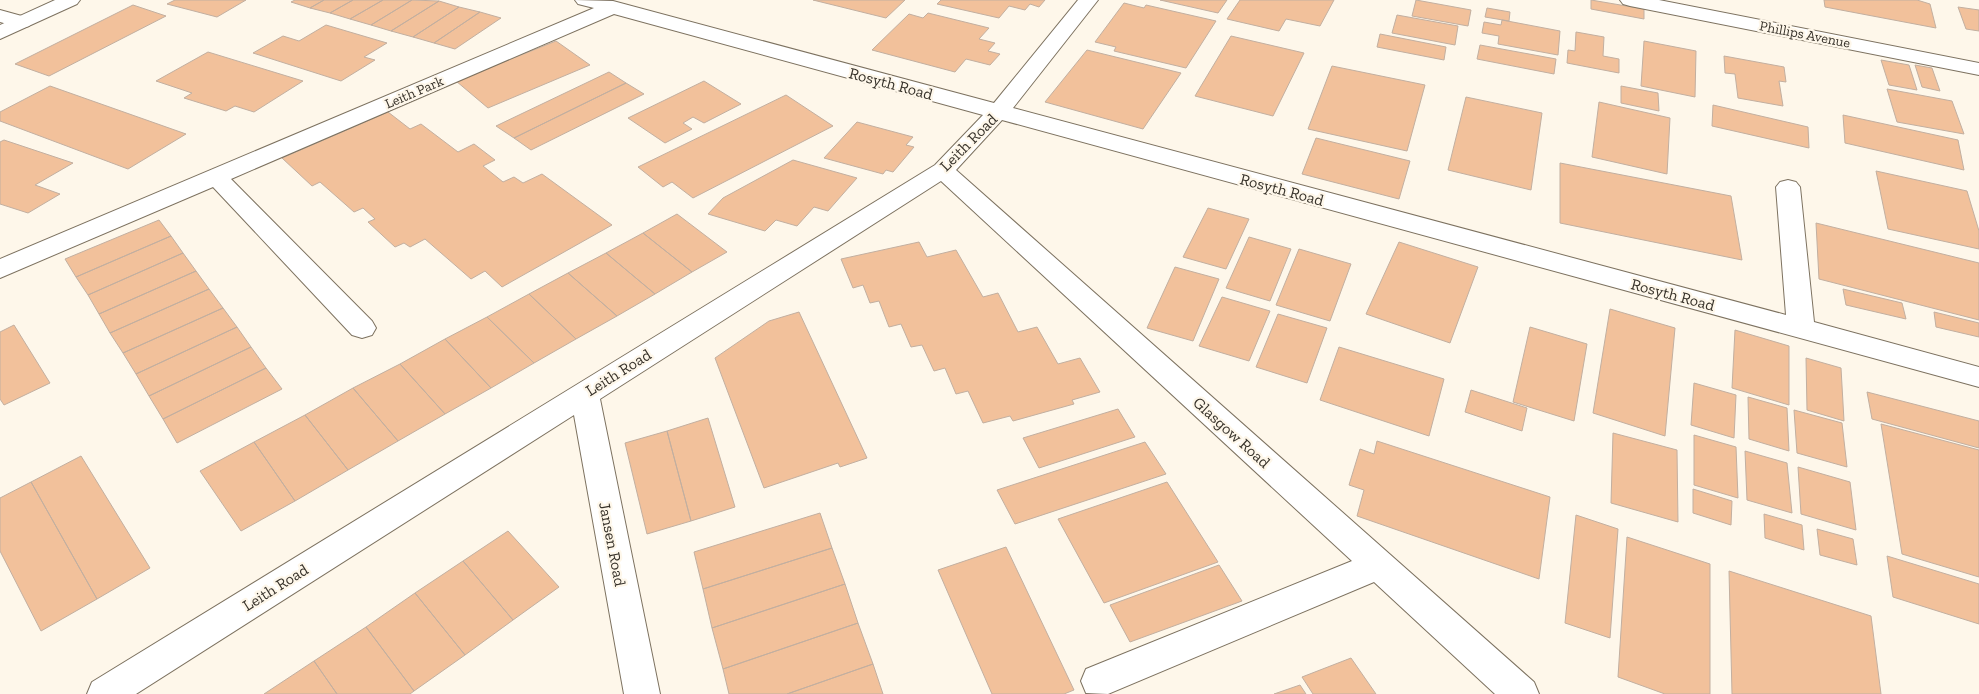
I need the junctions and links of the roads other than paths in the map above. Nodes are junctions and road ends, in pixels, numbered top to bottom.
1 (70, 0) edge
2 (584, 0) edge
3 (1088, 0) edge
4 (1630, 0) edge
5 (613, 8) junction
6 (0, 16) edge
7 (22, 22) junction
8 (0, 33) edge
9 (1979, 69) edge
10 (998, 112) junction
11 (943, 170) junction
12 (216, 177) junction
13 (1788, 187) dead end
14 (0, 269) edge
15 (362, 328) dead end
16 (1801, 329) junction
17 (1979, 377) edge
18 (584, 393) junction
19 (1379, 565) junction
20 (1099, 681) dead end
21 (105, 694) edge
22 (642, 694) edge
23 (1521, 694) edge

1 - 7 street
2 - 5 street, Rosyth Road
3 - 10 street, Leith Road
4 - 9 street, Phillips Avenue
5 - 10 street, Rosyth Road
5 - 12 street, Leith Park
6 - 7 street
7 - 8 street
10 - 11 street, Leith Road
10 - 16 street, Rosyth Road
11 - 18 street, Leith Road
11 - 19 street, Glasgow Road
12 - 14 street, Leith Park
12 - 15 street
13 - 16 street
16 - 17 street, Rosyth Road
18 - 21 street, Leith Road
18 - 22 street, Jansen Road
19 - 20 street
19 - 23 street, Glasgow Road

